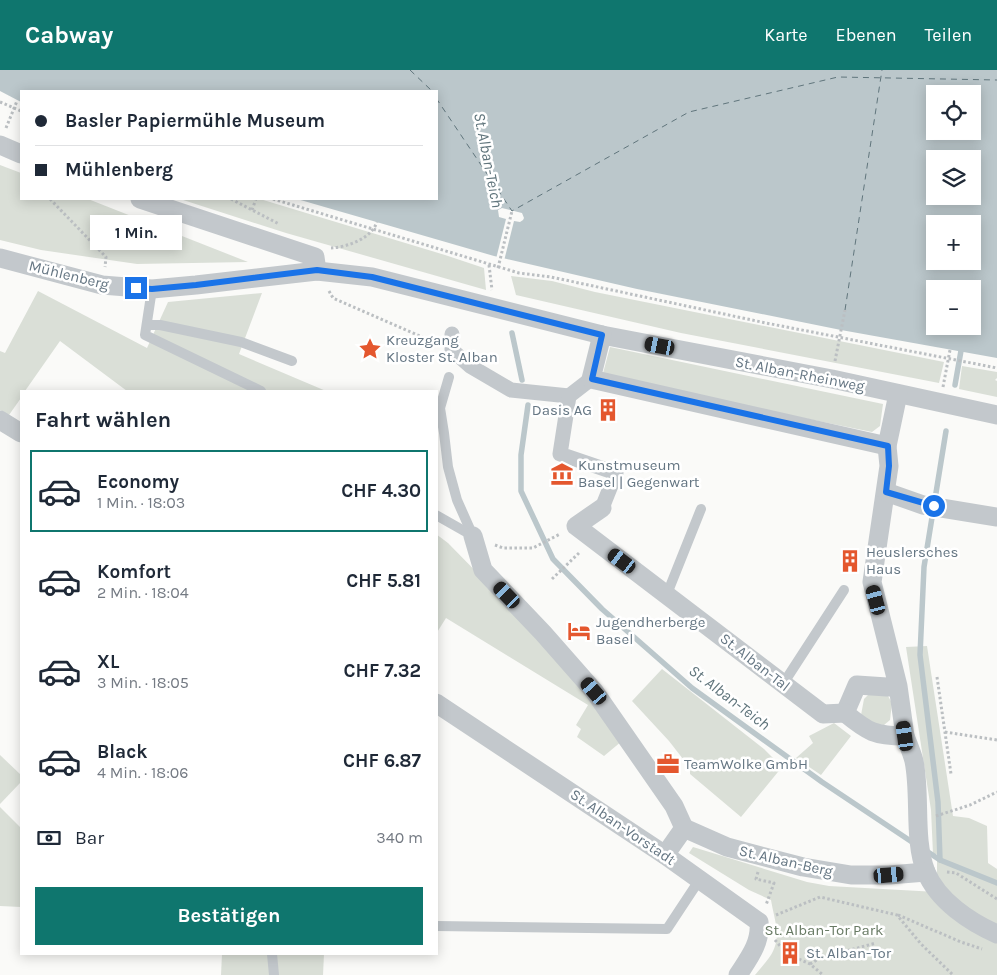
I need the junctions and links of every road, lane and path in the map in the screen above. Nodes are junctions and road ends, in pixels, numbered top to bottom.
1 (17, 101) dead end
2 (0, 102) edge
3 (15, 108) junction
4 (20, 110) edge
5 (2, 139) edge
6 (20, 153) edge
7 (51, 200) edge
8 (143, 200) edge
9 (256, 200) edge
10 (276, 200) edge
11 (252, 210) dead end
12 (512, 211) dead end
13 (377, 222) dead end
14 (373, 230) junction
15 (338, 247) dead end
16 (0, 258) edge
17 (498, 268) junction
18 (317, 270) junction
19 (102, 285) junction
20 (152, 289) junction
21 (333, 298) dead end
22 (845, 310) dead end
23 (147, 325) junction
24 (452, 334) dead end
25 (602, 335) junction
26 (839, 338) junction
27 (452, 350) junction
28 (950, 350) dead end
29 (948, 358) junction
30 (292, 361) dead end
31 (997, 368) edge
32 (449, 377) dead end
33 (592, 379) junction
34 (832, 379) junction
35 (259, 390) edge
36 (898, 394) junction
37 (569, 396) junction
38 (940, 403) junction
39 (997, 414) edge
40 (0, 420) edge
41 (20, 432) edge
42 (888, 446) junction
43 (886, 492) junction
44 (602, 508) joint
45 (701, 509) dead end
46 (438, 516) edge
47 (997, 517) edge
48 (556, 535) dead end
49 (473, 536) junction
50 (581, 551) dead end
51 (552, 579) dead end
52 (844, 590) dead end
53 (667, 594) junction
54 (937, 677) dead end
55 (783, 684) junction
56 (898, 686) junction
57 (438, 704) edge
58 (845, 713) junction
59 (945, 732) junction
60 (905, 736) junction
61 (997, 740) edge
62 (951, 774) dead end
63 (997, 792) edge
64 (932, 817) dead end
65 (684, 828) junction
66 (665, 855) junction
67 (762, 858) junction
68 (926, 872) junction
69 (700, 879) junction
70 (997, 899) edge
71 (897, 915) junction
72 (759, 922) junction
73 (438, 926) edge
74 (997, 934) edge
75 (876, 943) dead end
76 (985, 950) dead end
77 (272, 955) edge
78 (799, 959) dead end
79 (810, 964) junction
80 (274, 975) edge
81 (738, 975) edge
82 (823, 975) edge
83 (953, 975) edge

1 - 3 path
2 - 3 path
3 - 4 path
3 - 5 path
5 - 6 street
7 - 19 path
8 - 18 street
9 - 11 path
10 - 14 path
12 - 17 path
13 - 14 path
14 - 15 path
14 - 17 path
16 - 19 street, Mühlenberg
17 - 26 path
18 - 20 street, Mühlenberg
18 - 25 street, St. Alban-Rheinweg
19 - 20 street, Mühlenberg
20 - 23 lane
21 - 27 path
22 - 26 path
23 - 30 lane
23 - 35 lane
24 - 27 street
25 - 33 street
25 - 34 street, St. Alban-Rheinweg
26 - 29 path
26 - 34 path
27 - 37 street
28 - 29 path
29 - 31 path
29 - 38 path
32 - 49 lane
33 - 37 street
33 - 42 street
34 - 36 street, St. Alban-Rheinweg
36 - 38 street, St. Alban-Rheinweg
36 - 42 street
37 - 44 street
38 - 39 street, St. Alban-Rheinweg
40 - 41 street
42 - 43 street
43 - 47 street
43 - 56 street
44 - 53 street, St. Alban-Tal
45 - 53 lane
46 - 49 lane
48 - 49 path
49 - 65 street
50 - 51 path
52 - 55 lane
53 - 55 street, St. Alban-Tal
54 - 59 path
55 - 58 street, St. Alban-Tal
56 - 58 street
56 - 60 street
57 - 66 street, St. Alban-Vorstadt
58 - 60 street
59 - 61 path
59 - 62 path
60 - 68 street
63 - 64 path
65 - 66 street
65 - 67 street, St. Alban-Berg
66 - 69 street, St. Alban-Vorstadt
67 - 68 street, St. Alban-Berg
67 - 72 path
68 - 70 path
68 - 74 street
69 - 72 street, St. Alban-Vorstadt
69 - 73 lane
71 - 72 path
71 - 76 path
71 - 83 path
72 - 81 street
75 - 79 path
77 - 80 lane
78 - 79 path
79 - 82 path

